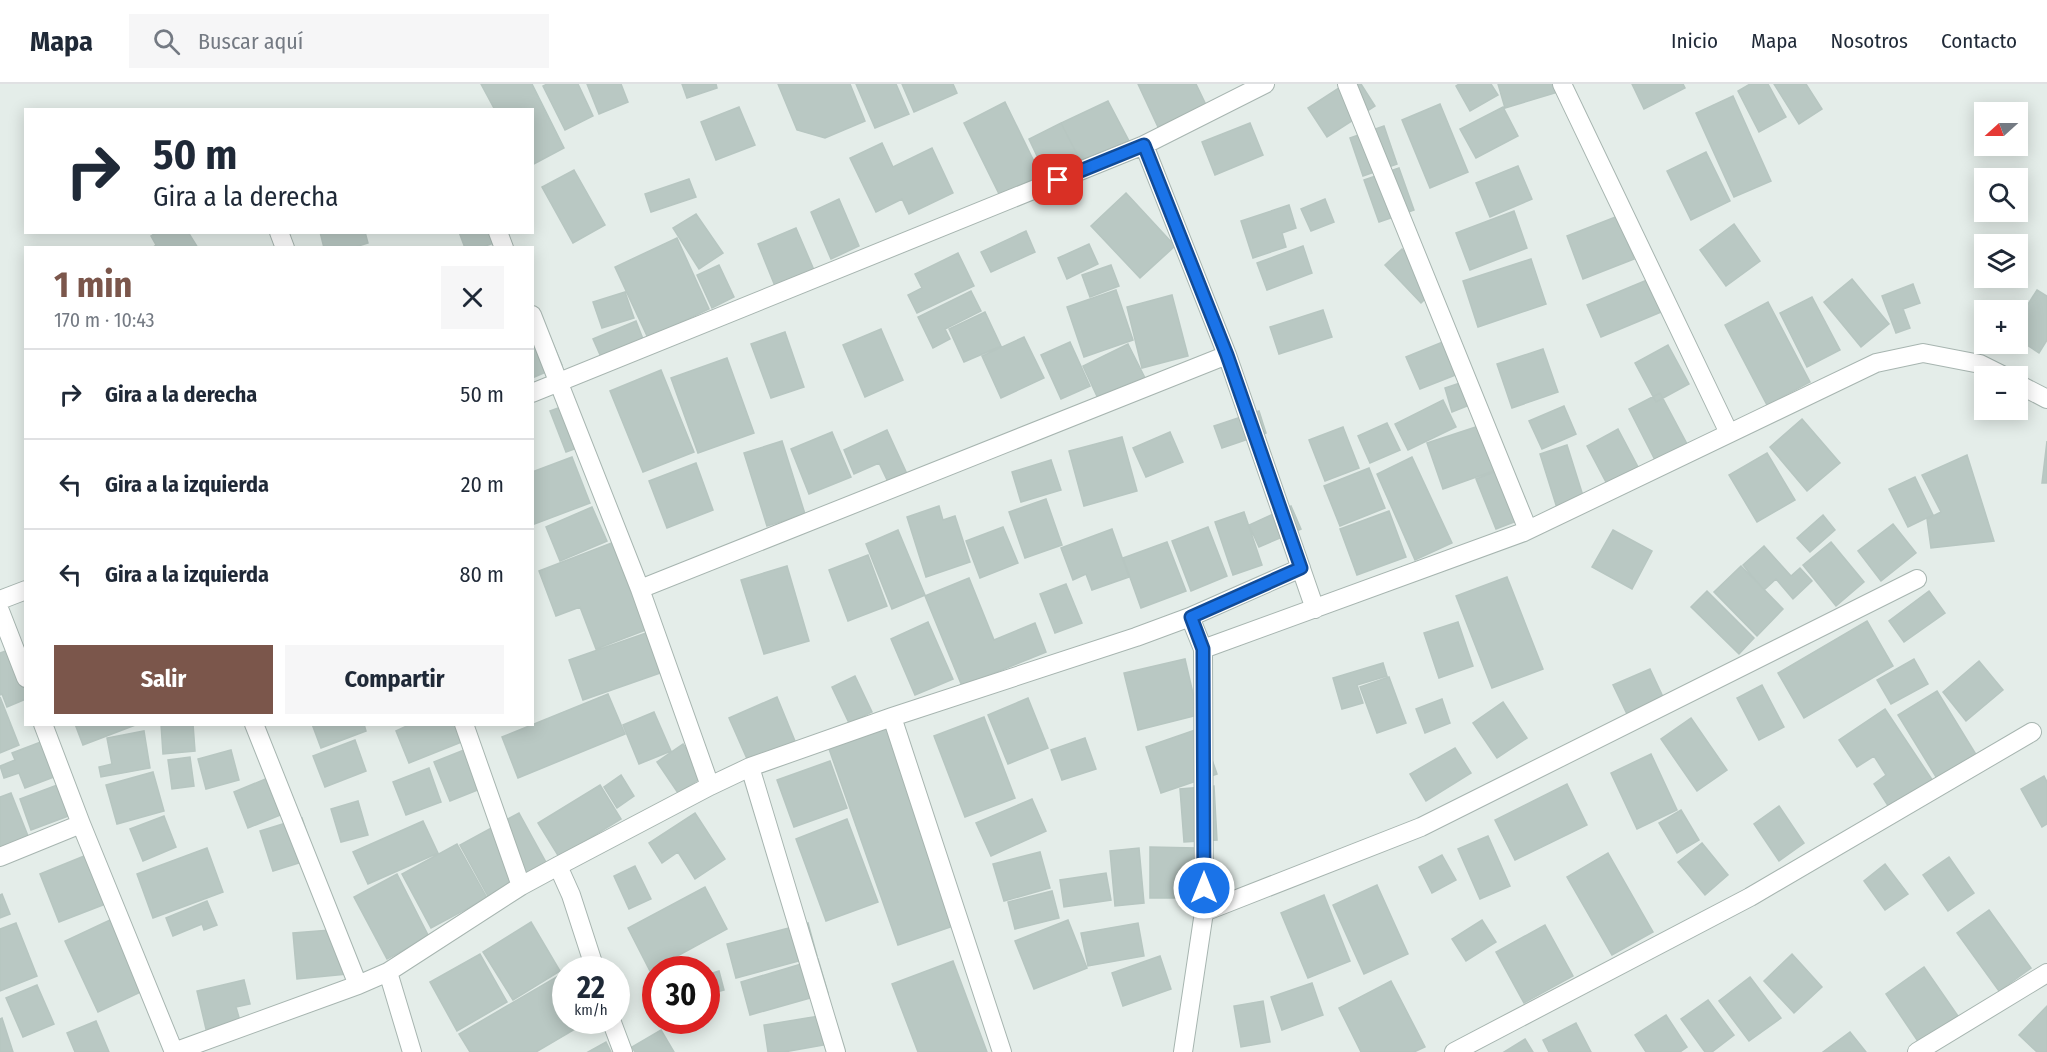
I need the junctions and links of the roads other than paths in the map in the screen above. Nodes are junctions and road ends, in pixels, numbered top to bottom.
1 (1264, 84) edge
2 (1347, 84) edge
3 (1562, 84) edge
4 (1144, 145) junction
5 (534, 320) edge
6 (1227, 355) junction
7 (1984, 366) edge
8 (561, 383) junction
9 (2028, 389) edge
10 (534, 392) edge
11 (2047, 399) edge
12 (1729, 432) junction
13 (1528, 530) junction
14 (1301, 568) junction
15 (1917, 579) dead end
16 (640, 589) junction
17 (24, 591) edge
18 (0, 600) edge
19 (1315, 609) junction
20 (0, 611) edge
21 (1191, 617) junction
22 (1203, 649) junction
23 (24, 673) edge
24 (892, 717) junction
25 (44, 726) edge
26 (255, 726) edge
27 (465, 726) edge
28 (2032, 732) dead end
29 (750, 767) junction
30 (710, 786) junction
31 (81, 824) junction
32 (0, 857) edge
33 (558, 866) junction
34 (521, 886) junction
35 (1204, 912) junction
36 (591, 956) edge
37 (388, 972) junction
38 (2047, 973) edge
39 (358, 985) junction
40 (616, 1034) edge
41 (201, 1047) edge
42 (412, 1052) edge
43 (623, 1052) edge
44 (836, 1052) edge
45 (1002, 1052) edge
46 (1183, 1052) edge
47 (1454, 1052) edge
48 (1917, 1052) edge

1 - 4 street
2 - 13 street
3 - 12 street
4 - 6 street
4 - 8 street
5 - 8 street
6 - 14 street
6 - 16 street
7 - 12 street
8 - 10 street
8 - 16 street
9 - 11 street
12 - 13 street
13 - 19 street
14 - 19 street
14 - 21 street
15 - 35 street
16 - 30 street
17 - 18 street
19 - 22 street
20 - 23 street
21 - 22 street
21 - 24 street
22 - 35 street
24 - 29 street
24 - 45 street
25 - 31 street
26 - 39 street
27 - 34 street
28 - 47 street
29 - 30 street
29 - 44 street
30 - 33 street
31 - 32 street
31 - 41 street
33 - 34 street
33 - 36 street
34 - 37 street
35 - 46 street
37 - 39 street
37 - 42 street
38 - 48 street
39 - 41 street
40 - 43 street

